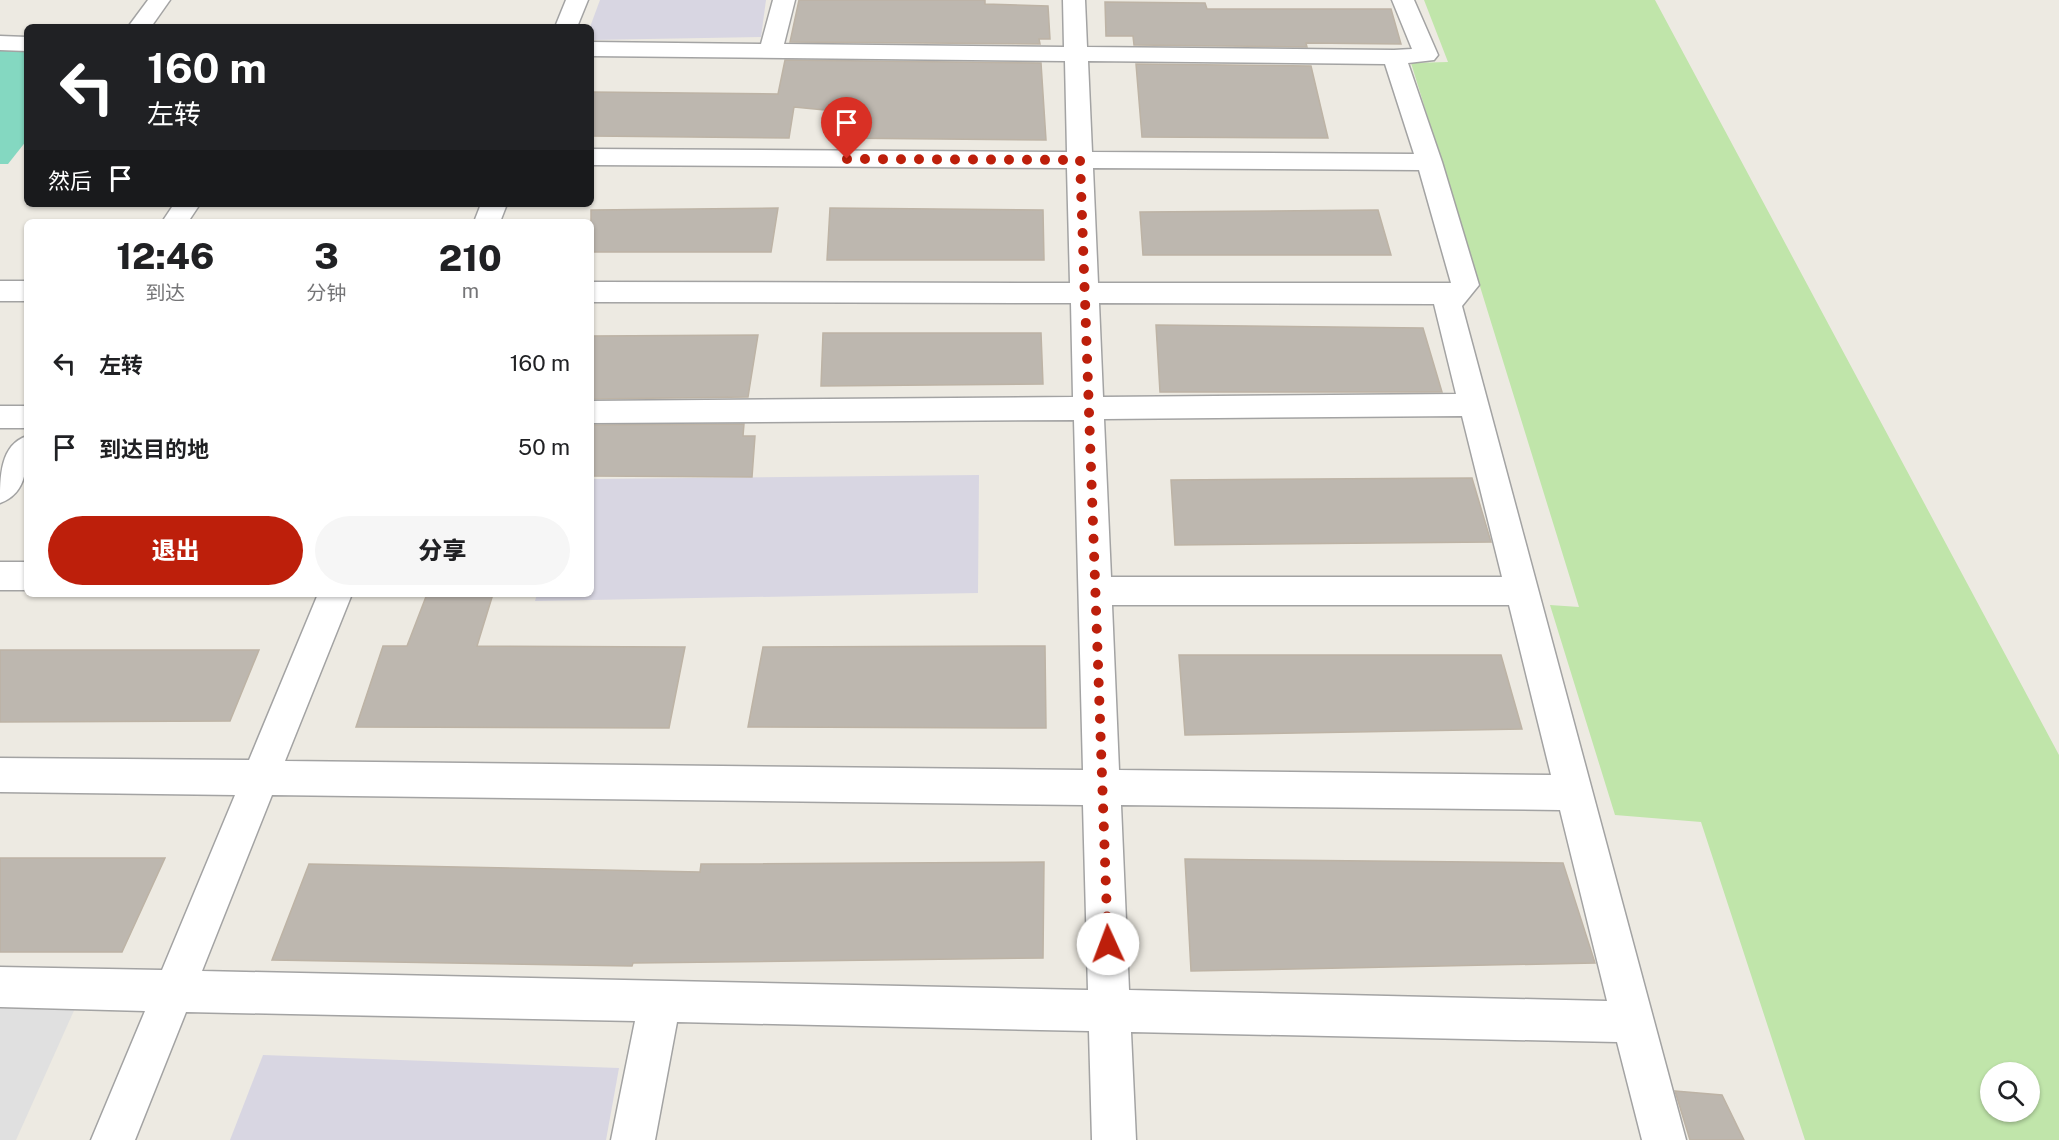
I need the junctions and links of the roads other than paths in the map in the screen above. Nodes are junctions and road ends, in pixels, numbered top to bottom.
1 (159, 0) edge
2 (577, 0) edge
3 (784, 0) edge
4 (1074, 0) edge
5 (1403, 0) edge
6 (141, 24) edge
7 (567, 24) edge
8 (0, 44) edge
9 (24, 44) edge
10 (594, 49) edge
11 (771, 51) junction
12 (1076, 54) junction
13 (1394, 57) junction
14 (594, 157) edge
15 (1080, 160) junction
16 (1429, 162) junction
17 (0, 291) edge
18 (24, 291) edge
19 (594, 292) edge
20 (1084, 293) junction
21 (1456, 294) junction
22 (1474, 405) junction
23 (1089, 408) junction
24 (594, 412) edge
25 (0, 417) edge
26 (24, 417) edge
27 (24, 453) edge
28 (0, 490) edge
29 (0, 576) edge
30 (24, 576) edge
31 (1095, 591) junction
32 (1522, 591) junction
33 (334, 597) edge
34 (0, 775) edge
35 (260, 778) junction
36 (1102, 787) junction
37 (1574, 793) junction
38 (0, 987) edge
39 (173, 991) junction
40 (660, 1002) junction
41 (1110, 1011) junction
42 (1634, 1022) junction
43 (113, 1140) edge
44 (633, 1140) edge
45 (1114, 1140) edge
46 (1664, 1140) edge

1 - 6 street
2 - 7 street
3 - 11 street
4 - 12 street
5 - 13 street
8 - 9 street
10 - 11 street
11 - 12 street
12 - 13 street
12 - 15 street
13 - 16 street
14 - 15 street
15 - 16 street
15 - 20 street
16 - 21 street
17 - 18 street
19 - 20 street
20 - 21 street
20 - 23 street
21 - 22 street
22 - 23 street
22 - 32 street
23 - 24 street
23 - 31 street
25 - 26 street
27 - 28 street
29 - 30 street
31 - 32 street
31 - 36 street
32 - 37 street
33 - 35 street
34 - 35 street
35 - 36 street
35 - 39 street
36 - 37 street
36 - 41 street
37 - 42 street
38 - 39 street
39 - 40 street
39 - 43 street
40 - 41 street
40 - 44 street
41 - 42 street
41 - 45 street
42 - 46 street

